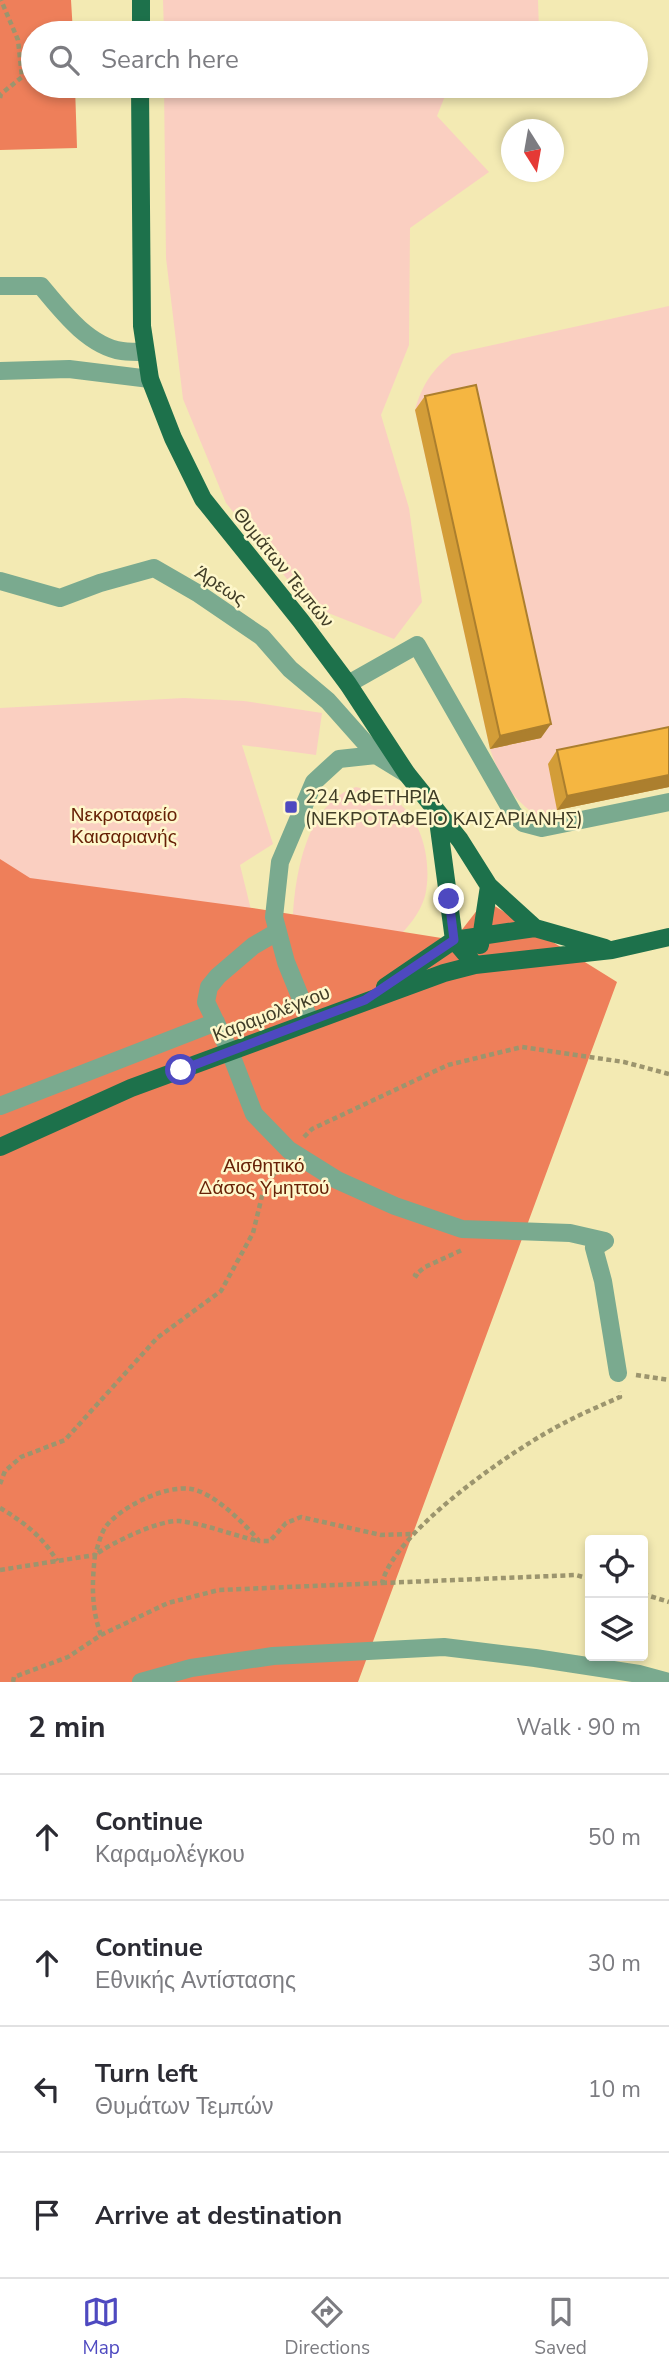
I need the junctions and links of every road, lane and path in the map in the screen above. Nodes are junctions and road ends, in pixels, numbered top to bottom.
1 (1, 0) edge
2 (141, 0) edge
3 (141, 21) edge
4 (21, 68) edge
5 (21, 78) edge
6 (0, 98) edge
7 (140, 98) edge
8 (0, 286) edge
9 (145, 352) junction
10 (0, 371) edge
11 (150, 379) junction
12 (0, 581) edge
13 (348, 684) junction
14 (376, 755) junction
15 (407, 774) junction
16 (669, 802) edge
17 (437, 813) junction
18 (489, 886) junction
19 (535, 928) junction
20 (277, 932) junction
21 (482, 935) junction
22 (669, 937) edge
23 (454, 940) junction
24 (612, 950) junction
25 (475, 965) junction
26 (365, 1000) junction
27 (310, 1021) junction
28 (216, 1022) junction
29 (230, 1052) junction
30 (669, 1074) edge
31 (0, 1106) edge
32 (0, 1147) edge
33 (289, 1150) junction
34 (463, 1250) dead end
35 (418, 1277) dead end
36 (618, 1373) junction
37 (669, 1380) edge
38 (0, 1484) edge
39 (0, 1508) edge
40 (413, 1534) junction
41 (259, 1541) junction
42 (94, 1555) junction
43 (57, 1561) junction
44 (0, 1570) edge
45 (585, 1578) edge
46 (382, 1583) junction
47 (648, 1596) edge
48 (669, 1602) edge
49 (101, 1635) junction
50 (13, 1682) edge
51 (141, 1682) edge
52 (669, 1682) edge

1 - 4 path
2 - 3 main road
5 - 6 path
7 - 9 main road, Θυμάτων Τεμπών
8 - 9 street
9 - 11 main road, Θυμάτων Τεμπών
10 - 11 street
11 - 13 main road, Θυμάτων Τεμπών
12 - 14 street, Άρεως
13 - 15 main road, Θυμάτων Τεμπών
13 - 16 street
14 - 15 street
14 - 20 street
15 - 17 main road, Θυμάτων Τεμπών
17 - 18 main road
17 - 23 main road, Θυμάτων Τεμπών
18 - 19 main road
18 - 21 main road
19 - 21 main road
19 - 24 main road
20 - 27 street
20 - 28 street
21 - 23 main road
21 - 25 main road
22 - 24 main road
23 - 25 main road
23 - 26 main road
24 - 25 main road
25 - 26 main road
26 - 27 main road, Καραμολέγκου
27 - 29 main road, Καραμολέγκου
28 - 29 street
28 - 31 street
29 - 32 main road, Καραμολέγκου
29 - 33 street
30 - 33 path
33 - 36 street
33 - 38 path
34 - 35 path
36 - 37 path
36 - 40 path
39 - 43 path
40 - 41 path
40 - 46 path
41 - 42 path
41 - 42 path
42 - 43 path
42 - 49 path
43 - 44 path
45 - 46 path
46 - 49 path
47 - 48 path
49 - 50 path
51 - 52 street

